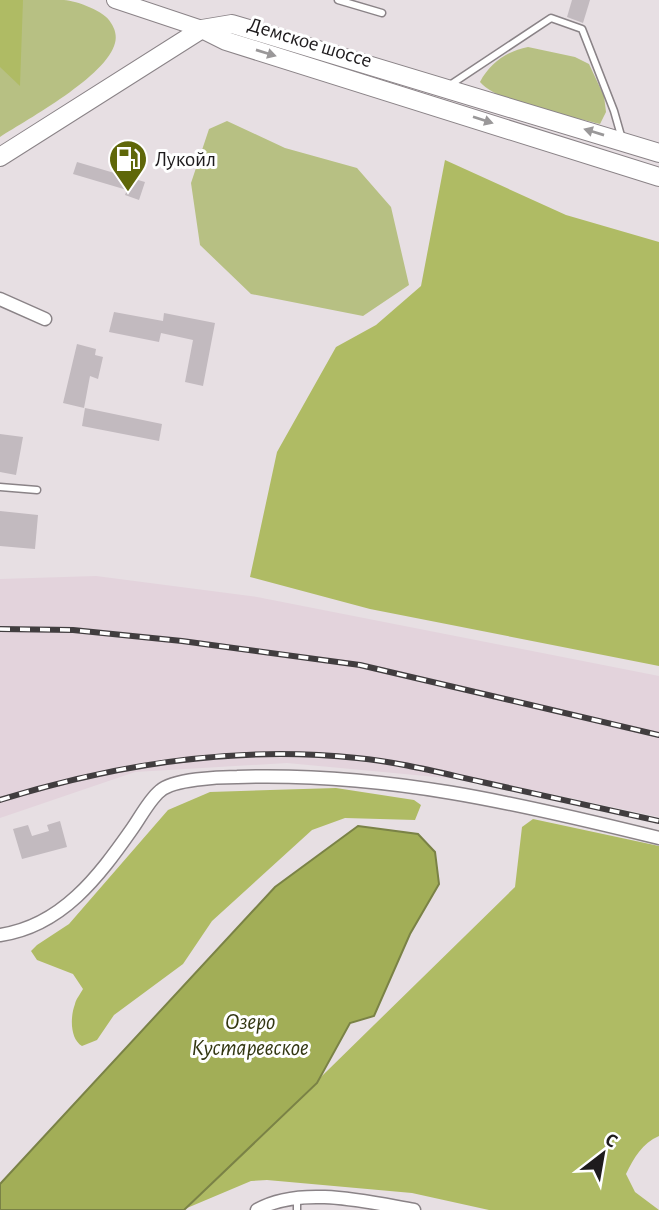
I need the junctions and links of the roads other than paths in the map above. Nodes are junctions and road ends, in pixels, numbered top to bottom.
1 (338, 0) edge
2 (126, 2) edge
3 (382, 13) dead end
4 (202, 29) junction
5 (446, 87) junction
6 (623, 141) junction
7 (659, 153) edge
8 (0, 157) edge
9 (659, 177) edge
10 (0, 300) edge
11 (45, 319) dead end
12 (0, 487) edge
13 (37, 490) dead end
14 (659, 838) edge
15 (0, 935) edge
16 (297, 1204) edge
17 (257, 1210) edge
18 (414, 1210) edge

1 - 3 lane
2 - 4 main road
4 - 5 main road, Демское шоссе
4 - 8 main road
4 -> 9 main road, Демское шоссе
6 -> 5 main road, Демское шоссе
5 - 6 lane
6 - 7 main road, Демское шоссе
10 - 11 street
12 - 13 lane
14 - 15 street
16 - 17 street
16 - 18 street

